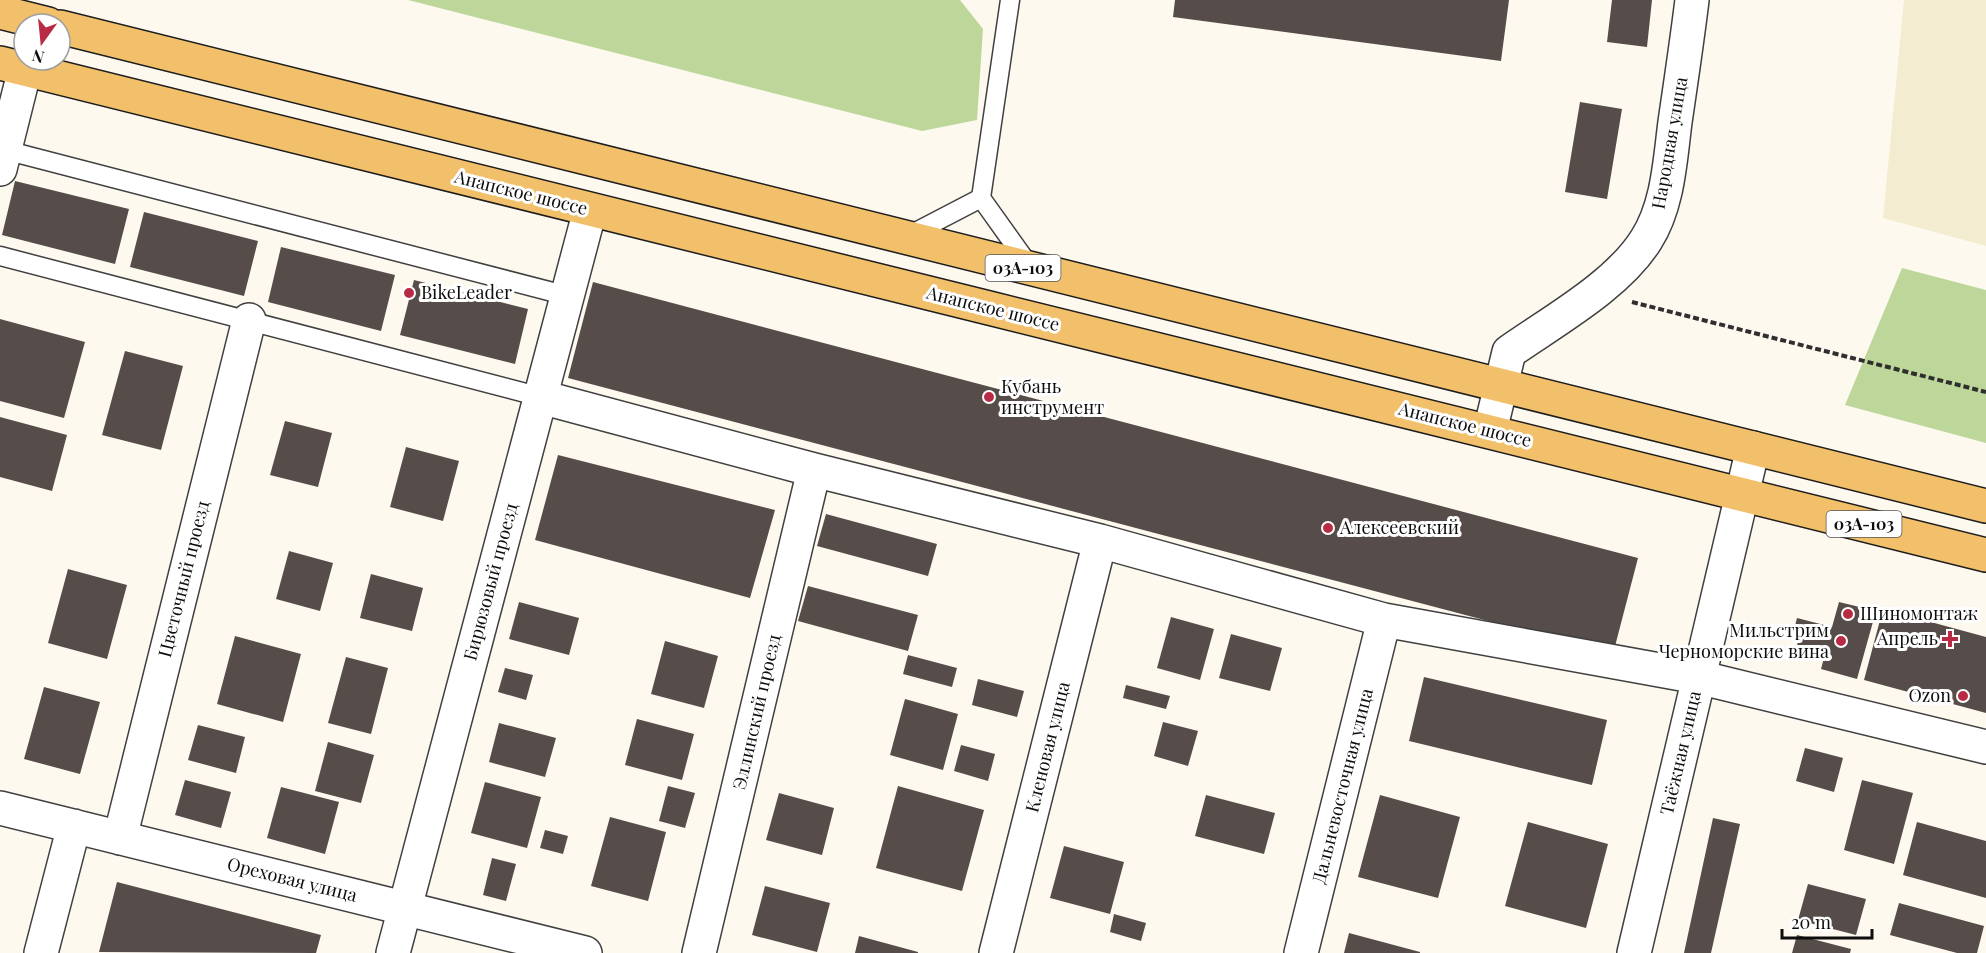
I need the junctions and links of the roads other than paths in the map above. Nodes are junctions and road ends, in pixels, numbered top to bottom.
1 (1010, 0) edge
2 (1692, 0) edge
3 (72, 30) edge
4 (12, 72) edge
5 (37, 72) edge
6 (2, 160) edge
7 (981, 198) junction
8 (590, 210) junction
9 (904, 238) junction
10 (0, 256) edge
11 (1033, 270) junction
12 (568, 296) junction
13 (249, 320) junction
14 (1500, 385) junction
15 (541, 396) junction
16 (1490, 431) junction
17 (1753, 448) junction
18 (814, 470) junction
19 (1742, 493) junction
20 (1986, 507) edge
21 (1100, 541) junction
22 (1986, 555) edge
23 (1384, 620) junction
24 (1698, 677) junction
25 (1986, 747) edge
26 (0, 808) edge
27 (74, 826) junction
28 (120, 838) junction
29 (405, 908) junction
30 (41, 953) edge
31 (393, 953) edge
32 (585, 953) edge
33 (699, 953) edge
34 (996, 953) edge
35 (1301, 953) edge
36 (1634, 953) edge

1 - 7 lane
2 - 14 street, Народная улица
3 - 9 main road, 03А-103
4 - 6 street
5 - 8 main road, Анапское шоссе / 03А-103
6 - 12 lane
7 - 9 lane
7 - 11 lane
8 - 12 street, Бирюзовый проезд
8 - 16 main road, Анапское шоссе / 03А-103
9 - 11 main road, 03А-103
10 - 13 lane
11 - 14 main road, 03А-103
12 - 15 street, Бирюзовый проезд
13 - 15 lane
13 - 28 street, Цветочный проезд
14 - 16 street, Народная улица
14 - 17 main road, 03А-103
15 - 18 street
15 - 29 street, Бирюзовый проезд
16 - 19 main road, Анапское шоссе / 03А-103
17 - 19 street, Таёжная улица
17 - 20 main road, 03А-103
18 - 21 street
18 - 33 street, Эллинский проезд
19 - 22 main road, Анапское шоссе / 03А-103
19 - 24 street, Таёжная улица
21 - 23 street
21 - 34 street, Кленовая улица
23 - 24 street
23 - 35 street, Дальневосточная улица
24 - 25 street
24 - 36 street, Таёжная улица
26 - 27 street, Ореховая улица
27 - 28 street, Ореховая улица
27 - 30 street
28 - 29 street, Ореховая улица
29 - 31 street, Бирюзовый проезд
29 - 32 street, Ореховая улица

